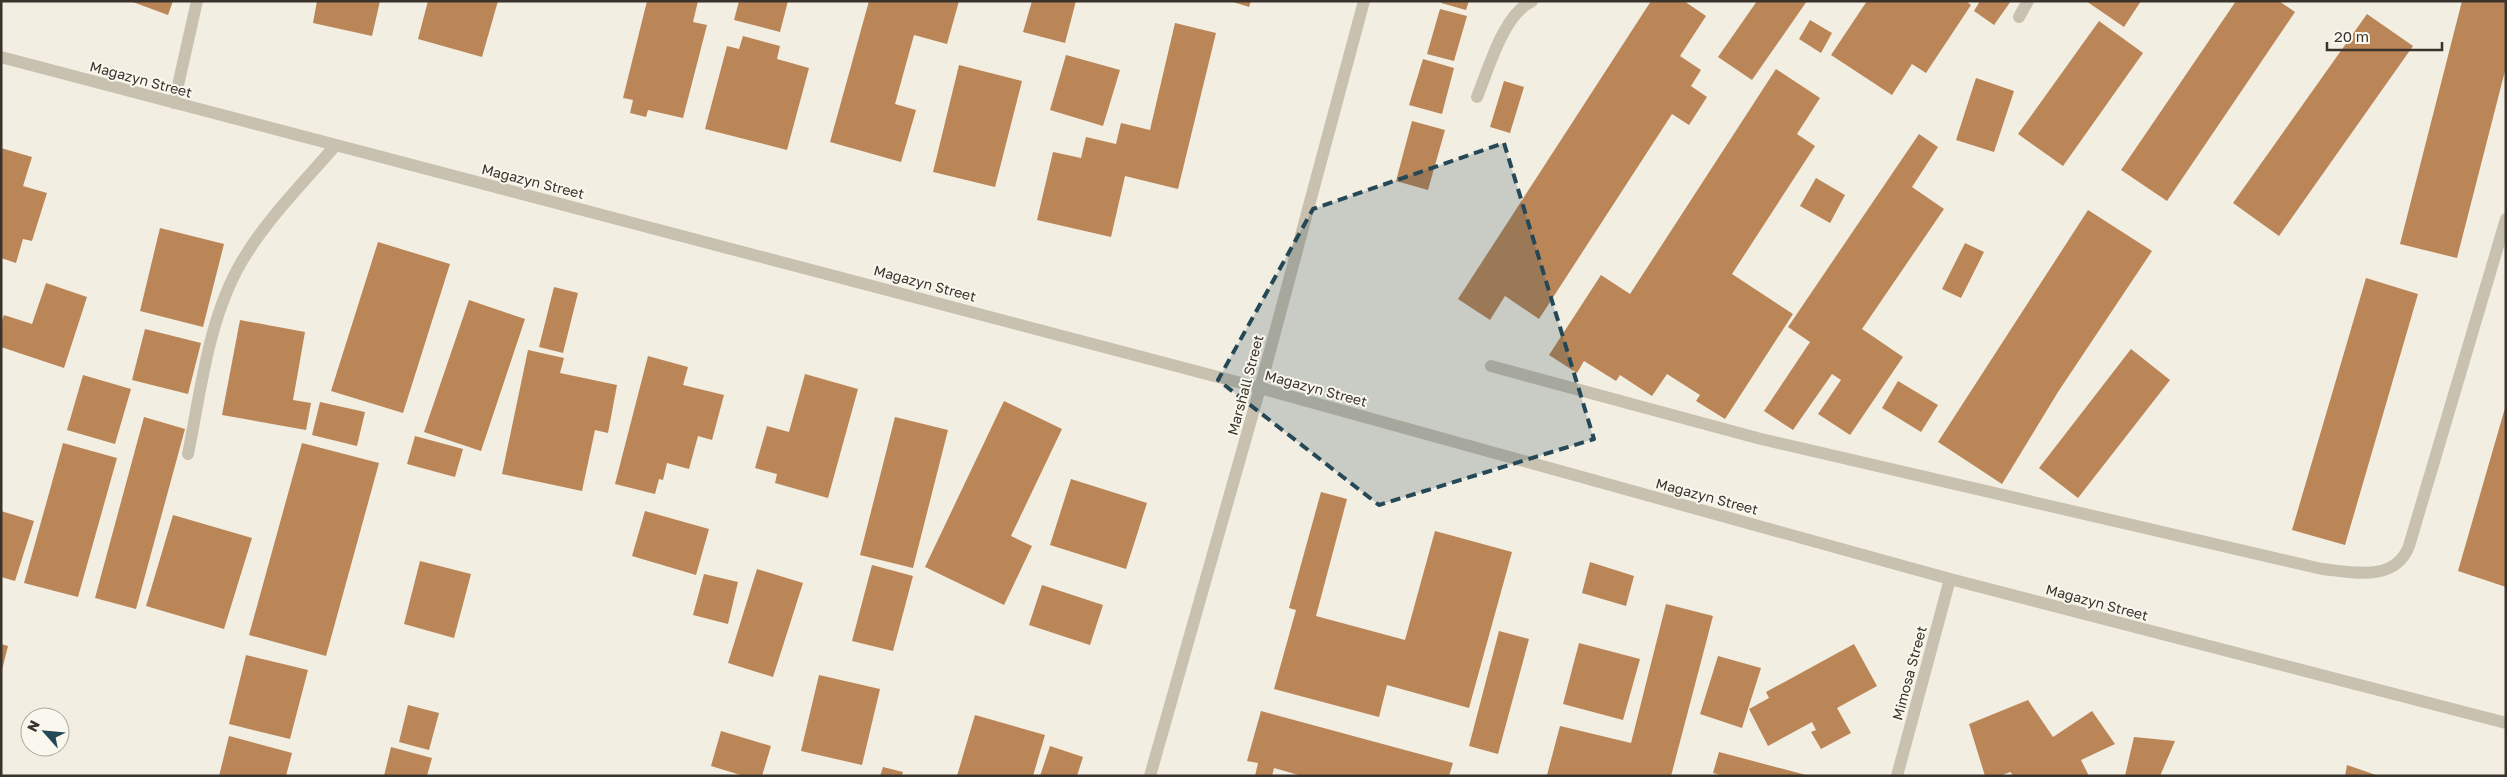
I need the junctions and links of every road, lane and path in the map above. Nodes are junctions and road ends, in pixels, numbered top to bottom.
1 (197, 1) edge
2 (1364, 1) edge
3 (1532, 1) edge
4 (2028, 1) edge
5 (2019, 17) dead end
6 (1, 57) edge
7 (1477, 97) dead end
8 (174, 103) junction
9 (335, 146) junction
10 (2506, 219) edge
11 (1491, 366) dead end
12 (1260, 388) junction
13 (188, 454) dead end
14 (1950, 579) junction
15 (2506, 723) edge
16 (1150, 776) edge
17 (1897, 776) edge

1 - 8 street
2 - 12 street, Marshall Street
3 - 7 street
4 - 5 street
6 - 8 street, Magazyn Street
8 - 9 street, Magazyn Street
9 - 12 street, Magazyn Street
9 - 13 street
10 - 11 street
12 - 14 street, Magazyn Street
12 - 16 street, Marshall Street
14 - 15 street, Magazyn Street
14 - 17 street, Mimosa Street

